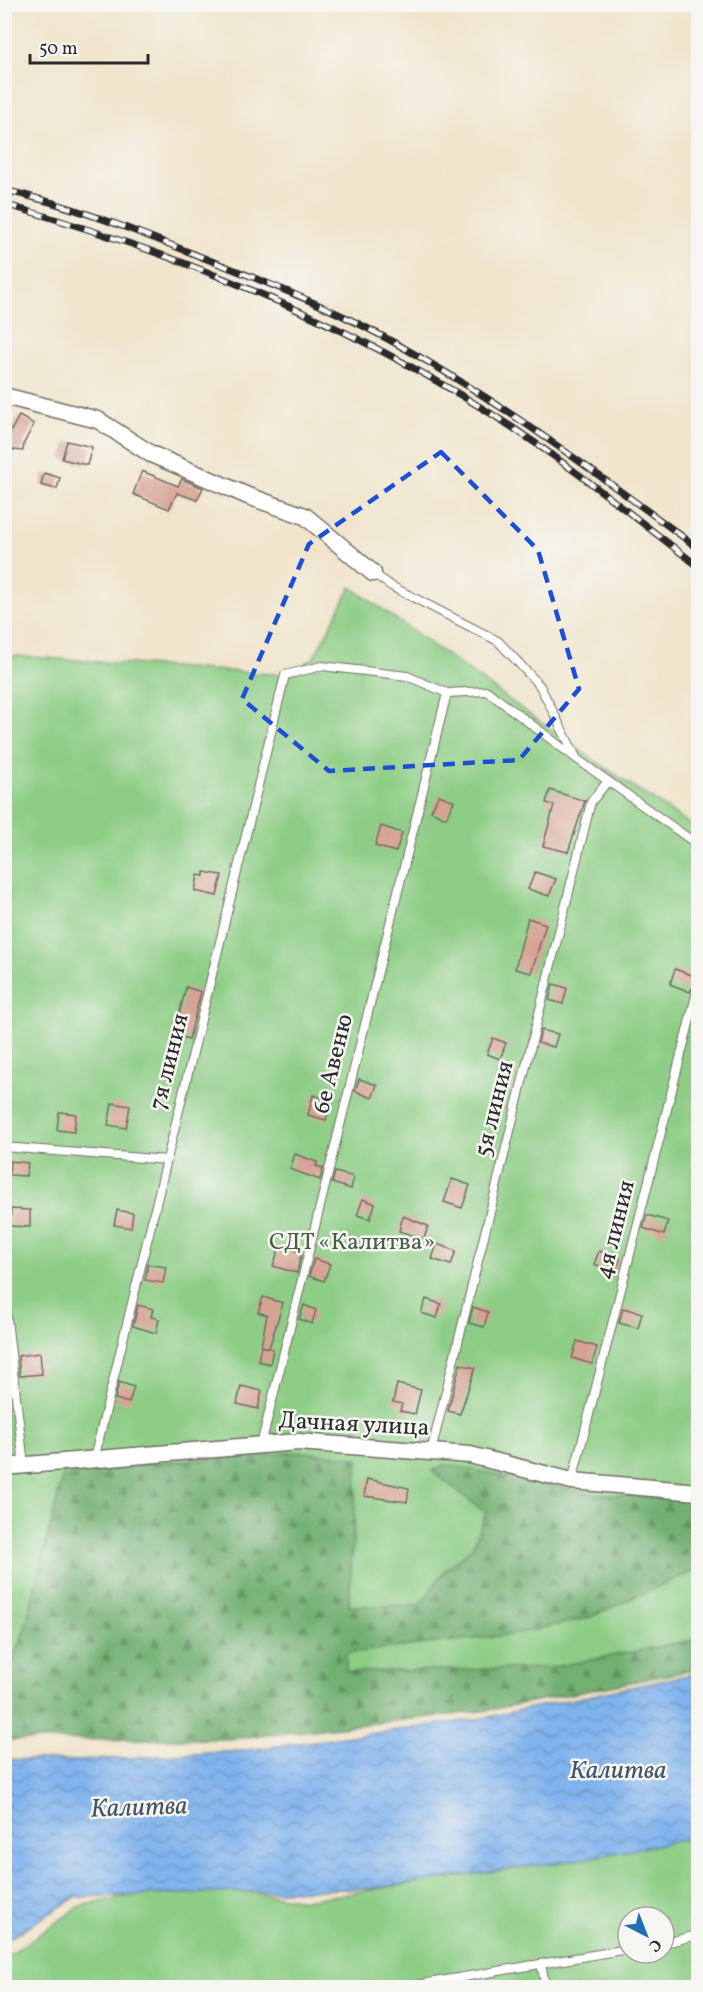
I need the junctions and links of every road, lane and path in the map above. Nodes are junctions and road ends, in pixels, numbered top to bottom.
1 (4, 396) edge
2 (373, 573) joint
3 (447, 693) junction
4 (577, 759) junction
5 (608, 781) junction
6 (699, 845) edge
7 (699, 988) edge
8 (4, 1147) edge
9 (166, 1160) junction
10 (4, 1294) edge
11 (261, 1445) junction
12 (431, 1452) junction
13 (94, 1459) junction
14 (24, 1465) junction
15 (4, 1467) edge
16 (572, 1481) junction
17 (699, 1492) edge
18 (699, 1935) edge
19 (676, 1940) edge
20 (616, 1951) edge
21 (542, 1964) junction
22 (399, 1988) edge
23 (546, 1988) edge

1 - 2 street
2 - 4 lane
3 - 4 lane
3 - 9 lane, 7я линия
3 - 11 lane, 6е Авеню
4 - 5 lane
5 - 6 lane
5 - 12 lane, 5я линия
7 - 16 lane, 4я линия
8 - 9 lane
9 - 13 lane, 7я линия
10 - 14 lane
11 - 12 street, Дачная улица
11 - 13 street, Дачная улица
12 - 16 street, Дачная улица
13 - 14 street, Дачная улица
14 - 15 street, Дачная улица
16 - 17 street, Дачная улица
18 - 19 lane
20 - 21 lane
21 - 22 lane
21 - 23 lane

